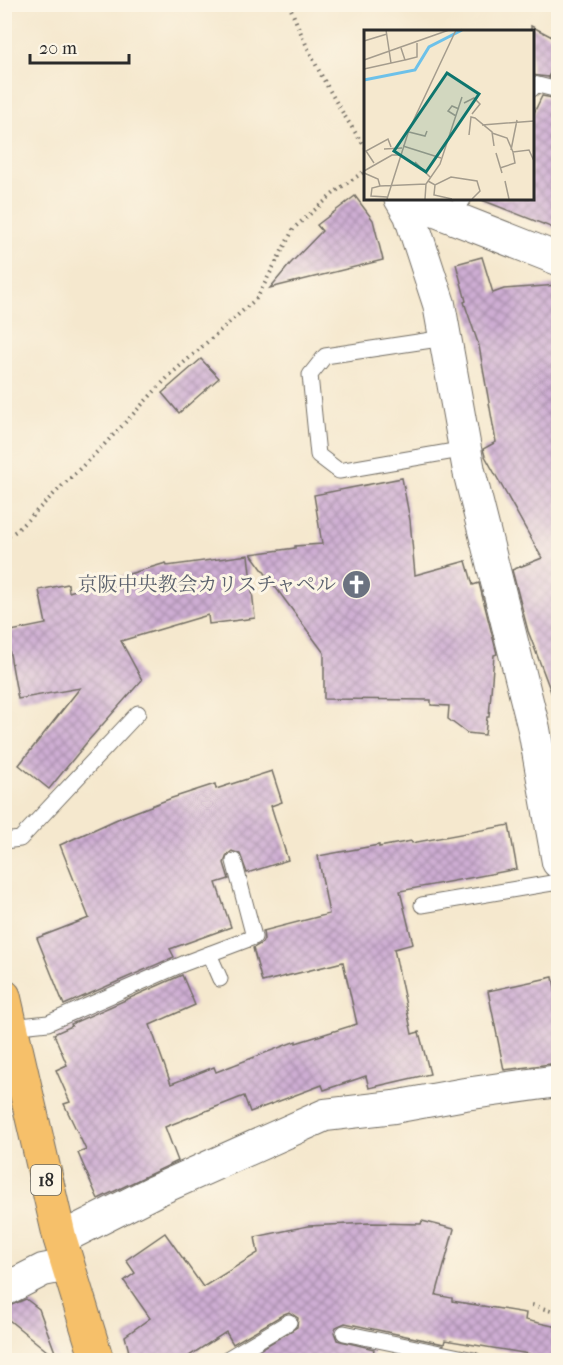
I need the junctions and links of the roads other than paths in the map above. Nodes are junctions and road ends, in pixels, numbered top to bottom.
1 (533, 85) edge
2 (558, 90) edge
3 (403, 200) edge
4 (414, 200) edge
5 (458, 207) edge
6 (558, 259) edge
7 (446, 338) junction
8 (465, 449) junction
9 (138, 713) dead end
10 (4, 841) edge
11 (234, 861) dead end
12 (558, 862) edge
13 (558, 882) edge
14 (422, 905) dead end
15 (209, 954) junction
16 (220, 979) dead end
17 (9, 1034) edge
18 (558, 1081) edge
19 (64, 1252) junction
20 (4, 1290) edge
21 (288, 1322) dead end
22 (344, 1333) dead end
23 (97, 1360) edge
24 (225, 1360) edge
25 (474, 1360) edge

1 - 2 lane
3 - 7 street
4 - 5 street
5 - 6 street
7 - 8 street
7 - 8 lane
8 - 12 street
9 - 10 lane
11 - 15 lane
13 - 14 lane
15 - 16 lane
15 - 17 lane
17 - 19 main road, 18
18 - 19 street
19 - 20 street
19 - 23 main road, 18
21 - 24 lane
22 - 25 lane

